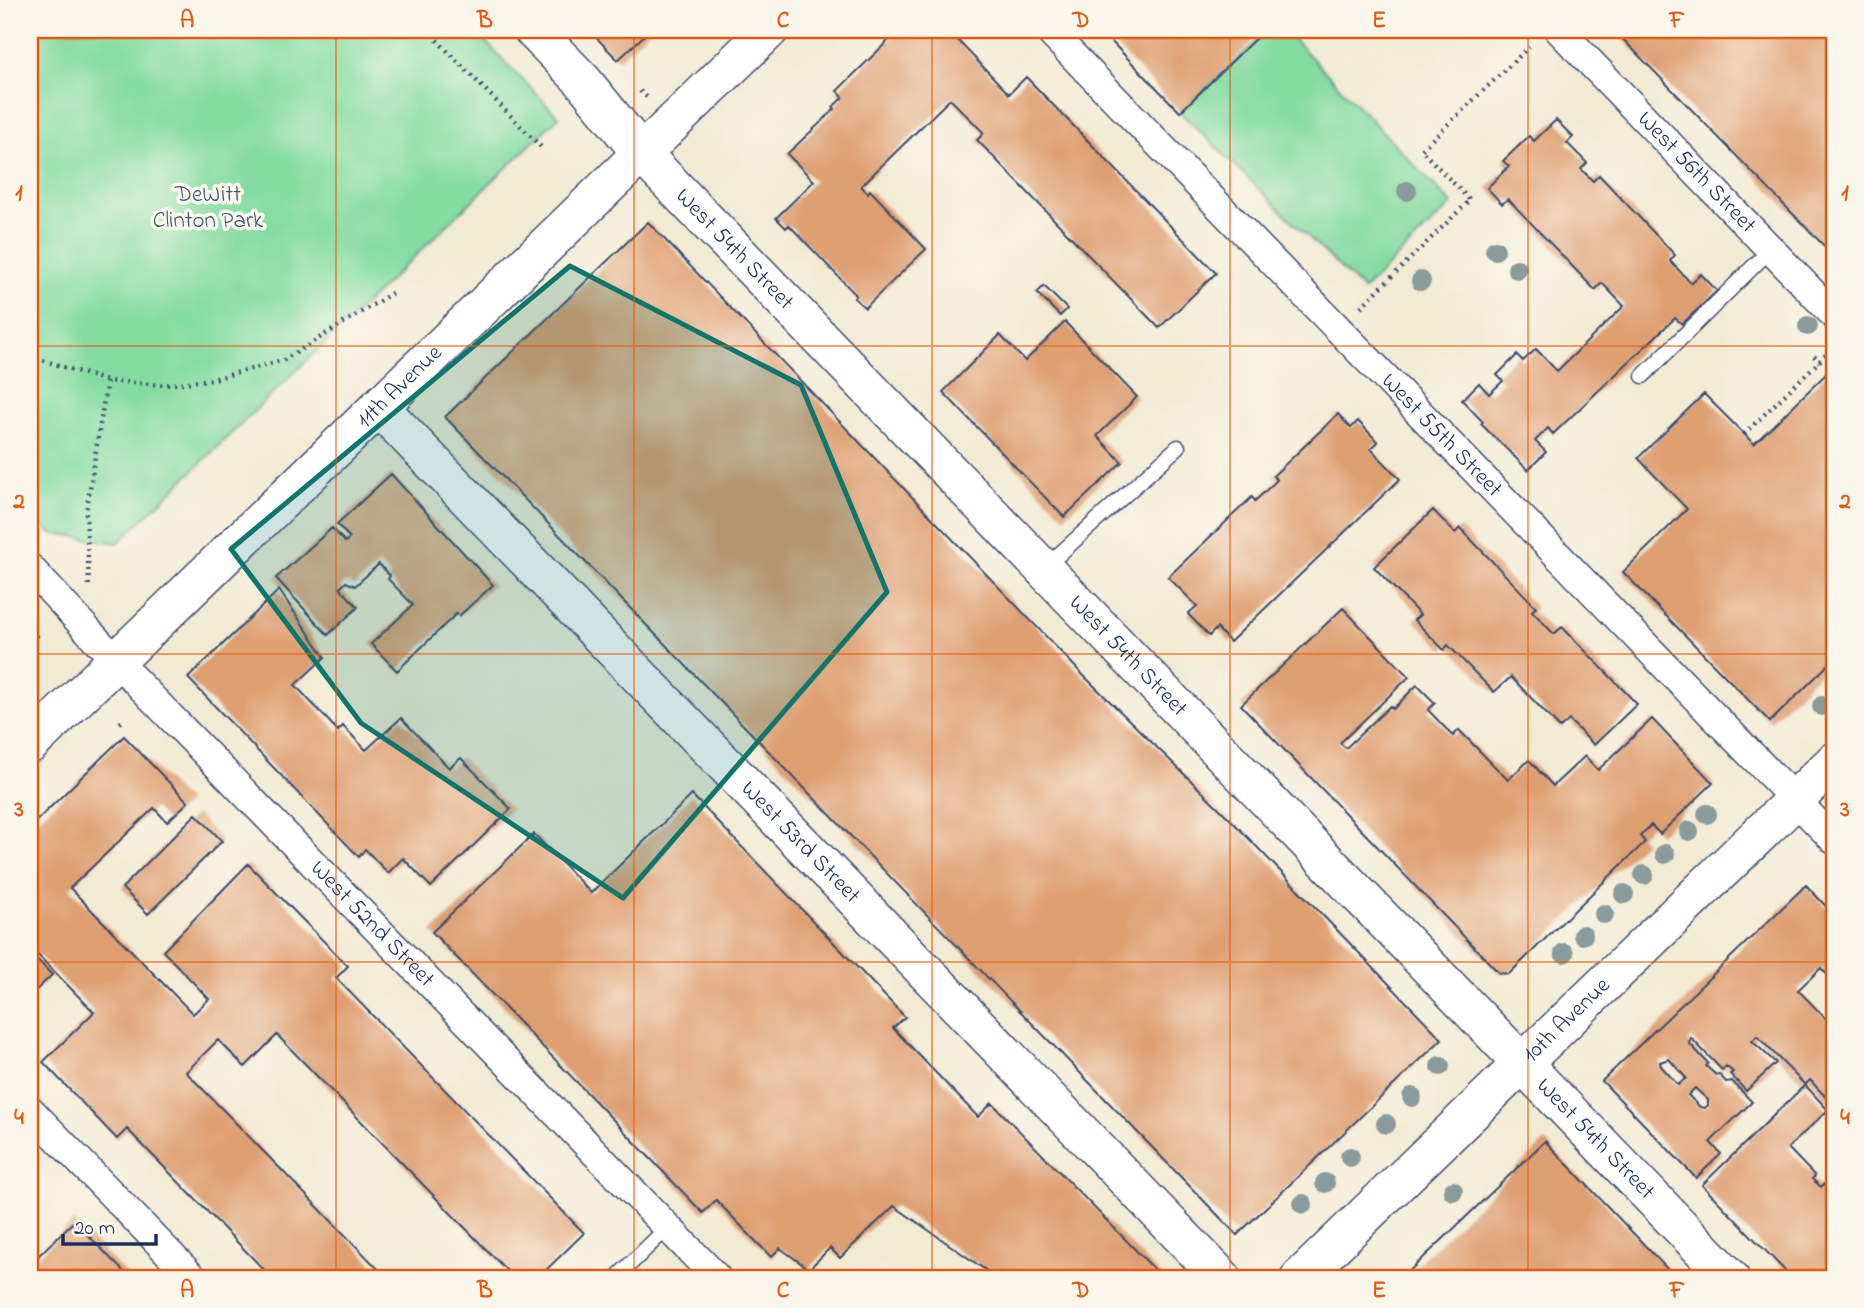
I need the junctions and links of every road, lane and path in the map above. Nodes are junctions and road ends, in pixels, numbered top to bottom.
1 (427, 30) edge
2 (533, 30) edge
3 (769, 30) edge
4 (1048, 30) edge
5 (1559, 30) edge
6 (1529, 47) dead end
7 (640, 91) dead end
8 (651, 101) dead end
9 (542, 148) dead end
10 (642, 153) junction
11 (1770, 249) junction
12 (392, 293) dead end
13 (1361, 307) dead end
14 (1834, 315) edge
15 (1834, 347) edge
16 (30, 356) edge
17 (1814, 356) dead end
18 (1819, 362) junction
19 (1643, 376) dead end
20 (107, 381) junction
21 (379, 407) junction
22 (1744, 434) dead end
23 (1178, 447) dead end
24 (30, 568) edge
25 (1044, 568) junction
26 (89, 585) dead end
27 (40, 633) dead end
28 (31, 641) edge
29 (117, 662) junction
30 (125, 719) dead end
31 (120, 723) dead end
32 (30, 744) edge
33 (1834, 762) edge
34 (1795, 800) junction
35 (1834, 840) edge
36 (1522, 1063) junction
37 (30, 1110) edge
38 (668, 1227) junction
39 (193, 1278) edge
40 (616, 1278) edge
41 (718, 1278) edge
42 (1222, 1278) edge
43 (1300, 1278) edge
44 (1730, 1278) edge

1 - 9 path
2 - 10 main road, West 54th Street
3 - 10 main road, 11th Avenue
4 - 34 street, West 55th Street
5 - 11 street, West 56th Street
6 - 13 path
7 - 8 path
10 - 21 main road, 11th Avenue
10 - 25 main road, West 54th Street
11 - 14 street, West 56th Street
11 - 19 lane
12 - 20 path
15 - 18 path
16 - 20 path
17 - 18 path
18 - 22 path
20 - 26 path
21 - 29 main road, 11th Avenue
21 - 42 main road, West 53rd Street
23 - 25 lane
24 - 29 street, West 52nd Street
25 - 36 main road, West 54th Street
27 - 28 path
29 - 32 main road, 11th Avenue
29 - 38 street, West 52nd Street
30 - 31 path
33 - 34 main road, 10th Avenue
34 - 35 street, West 55th Street
34 - 36 main road, 10th Avenue
36 - 43 main road, 10th Avenue
36 - 44 main road, West 54th Street
37 - 39 street
38 - 40 lane
38 - 41 street, West 52nd Street

